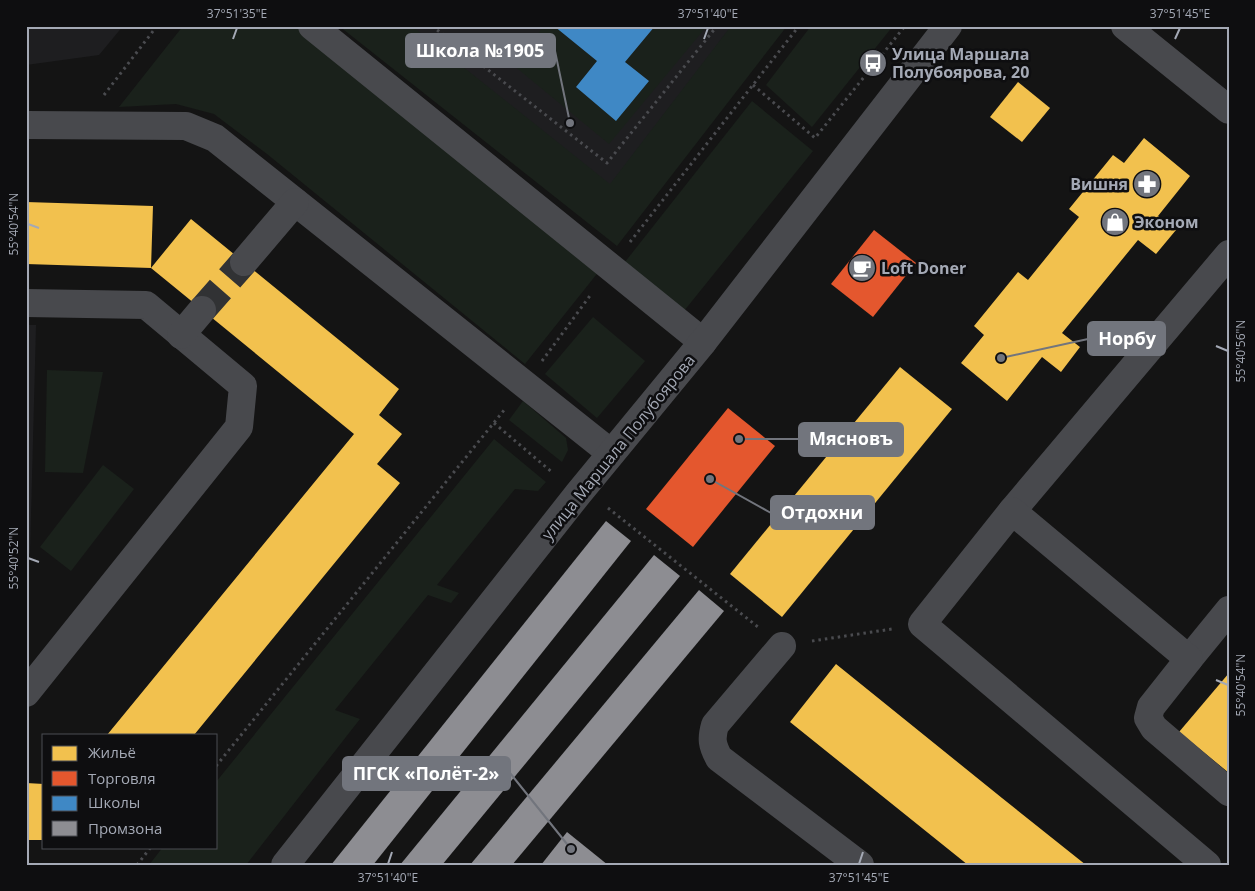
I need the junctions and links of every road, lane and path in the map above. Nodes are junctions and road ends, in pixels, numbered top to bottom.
1 (158, 26) edge
2 (312, 26) edge
3 (432, 26) edge
4 (717, 26) edge
5 (905, 26) edge
6 (948, 26) edge
7 (1125, 26) edge
8 (753, 85) dead end
9 (1229, 110) edge
10 (26, 125) edge
11 (80, 125) junction
12 (295, 202) junction
13 (1229, 254) edge
14 (244, 262) tunnel mouth
15 (26, 303) edge
16 (202, 310) tunnel mouth
17 (181, 335) junction
18 (703, 342) junction
19 (494, 423) dead end
20 (612, 453) junction
21 (553, 473) dead end
22 (605, 506) dead end
23 (1012, 511) junction
24 (1229, 610) edge
25 (922, 624) junction
26 (782, 646) junction
27 (1189, 659) junction
28 (26, 693) edge
29 (1229, 792) edge
30 (150, 848) edge
31 (137, 865) edge
32 (285, 865) edge
33 (860, 865) edge
34 (1207, 865) edge

1 - 11 path
2 - 18 street
3 - 4 path
5 - 8 path
6 - 18 street, улица Маршала Полубоярова
7 - 9 street
10 - 11 street
11 - 12 street
12 - 14 street
12 - 20 street
13 - 23 street
15 - 17 street
16 - 17 street
17 - 28 street
18 - 20 street, улица Маршала Полубоярова
19 - 21 path
20 - 32 street, улица Маршала Полубоярова
22 - 26 path
23 - 25 street
23 - 27 street
24 - 27 street
25 - 26 path
25 - 34 street
26 - 33 street
27 - 29 street
30 - 31 path

